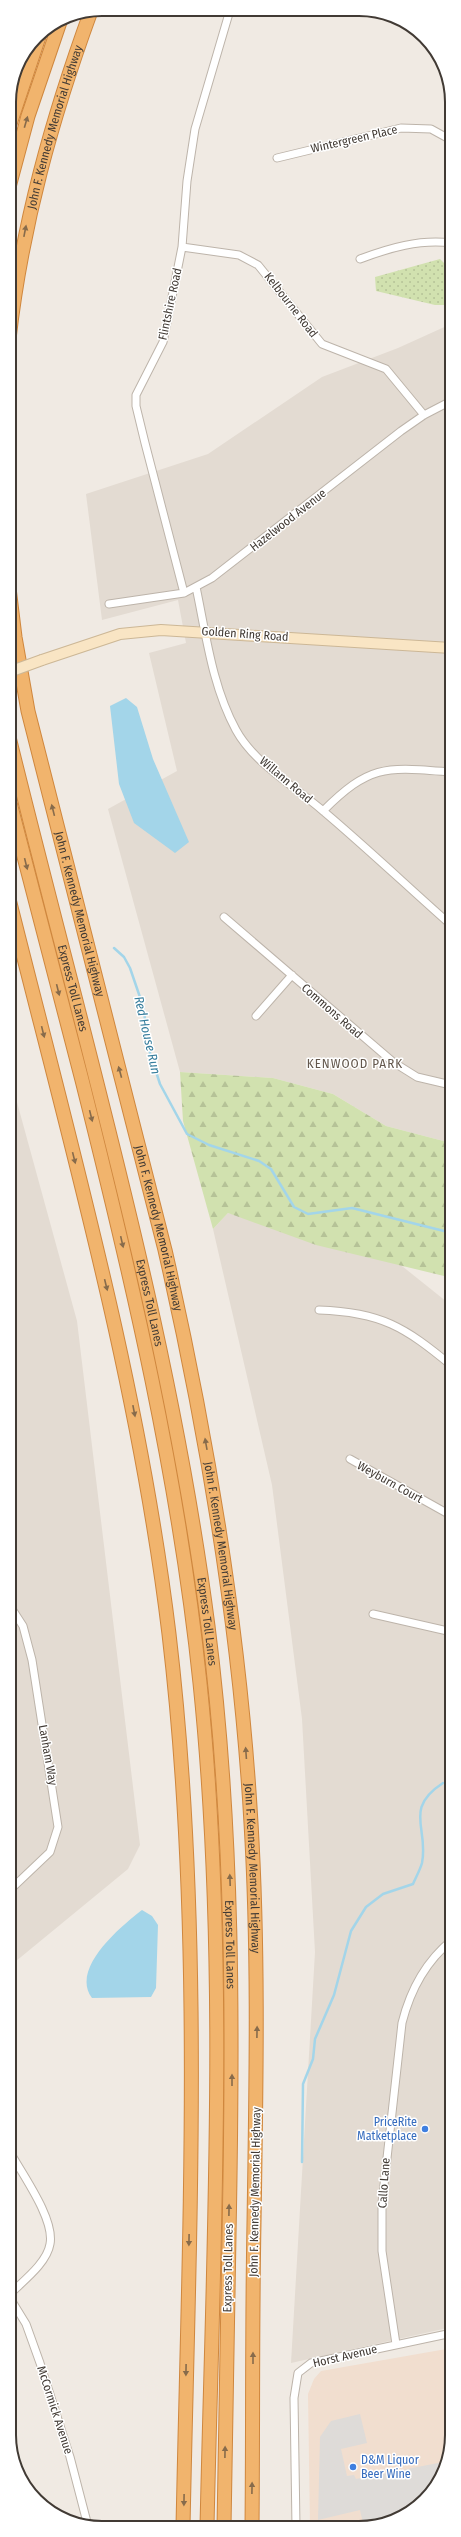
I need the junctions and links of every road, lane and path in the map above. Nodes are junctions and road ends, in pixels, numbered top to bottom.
1 (228, 16) edge
2 (89, 17) edge
3 (58, 28) edge
4 (36, 48) edge
5 (16, 106) edge
6 (445, 137) edge
7 (277, 158) dead end
8 (16, 162) edge
9 (445, 242) edge
10 (182, 247) junction
11 (360, 260) dead end
12 (16, 287) edge
13 (445, 404) edge
14 (424, 415) junction
15 (196, 587) junction
16 (184, 593) junction
17 (109, 604) dead end
18 (206, 631) junction
19 (16, 644) edge
20 (445, 648) edge
21 (16, 669) edge
22 (16, 764) edge
23 (445, 772) edge
24 (323, 811) junction
25 (16, 826) edge
26 (224, 917) dead end
27 (445, 920) edge
28 (16, 927) edge
29 (292, 975) junction
30 (256, 1016) dead end
31 (445, 1083) edge
32 (319, 1310) dead end
33 (445, 1360) edge
34 (350, 1459) dead end
35 (445, 1512) edge
36 (373, 1614) dead end
37 (16, 1615) edge
38 (445, 1630) edge
39 (16, 1884) edge
40 (445, 1947) edge
41 (16, 2163) edge
42 (16, 2288) edge
43 (16, 2308) edge
44 (445, 2334) edge
45 (396, 2344) junction
46 (86, 2519) edge
47 (183, 2521) edge
48 (207, 2521) edge
49 (224, 2521) edge
50 (252, 2521) edge
51 (296, 2521) edge

1 - 10 street, Flintshire Road
12 -> 2 highway, John F. Kennedy Memorial Highway
8 -> 3 highway
4 - 5 highway
6 - 7 street, Wintergreen Place
9 - 11 street
10 - 14 street, Kelbourne Road
10 - 16 street, Flintshire Road
13 - 14 street, Hazelwood Avenue
14 - 15 street, Hazelwood Avenue
15 - 16 street, Hazelwood Avenue
15 - 18 street, Willann Road
16 - 17 street, Hazelwood Avenue
18 - 20 street, Golden Ring Road
18 - 21 street, Golden Ring Road, bridge
18 - 24 street, Willann Road
50 -> 19 highway, John F. Kennedy Memorial Highway
49 -> 22 highway, Express Toll Lanes
23 - 24 street
24 - 27 street, Willann Road
25 -> 48 highway, Express Toll Lanes
26 - 29 street, Commons Road
28 -> 47 highway
29 - 30 street
29 - 31 street, Commons Road
32 - 33 street
34 - 35 street, Weyburn Court
36 - 38 street
37 - 39 street, Lanham Way
40 - 45 street, Callo Lane
41 - 42 street
43 - 46 street, McCormick Avenue
44 - 45 street, Horst Avenue
45 - 51 street, Horst Avenue

